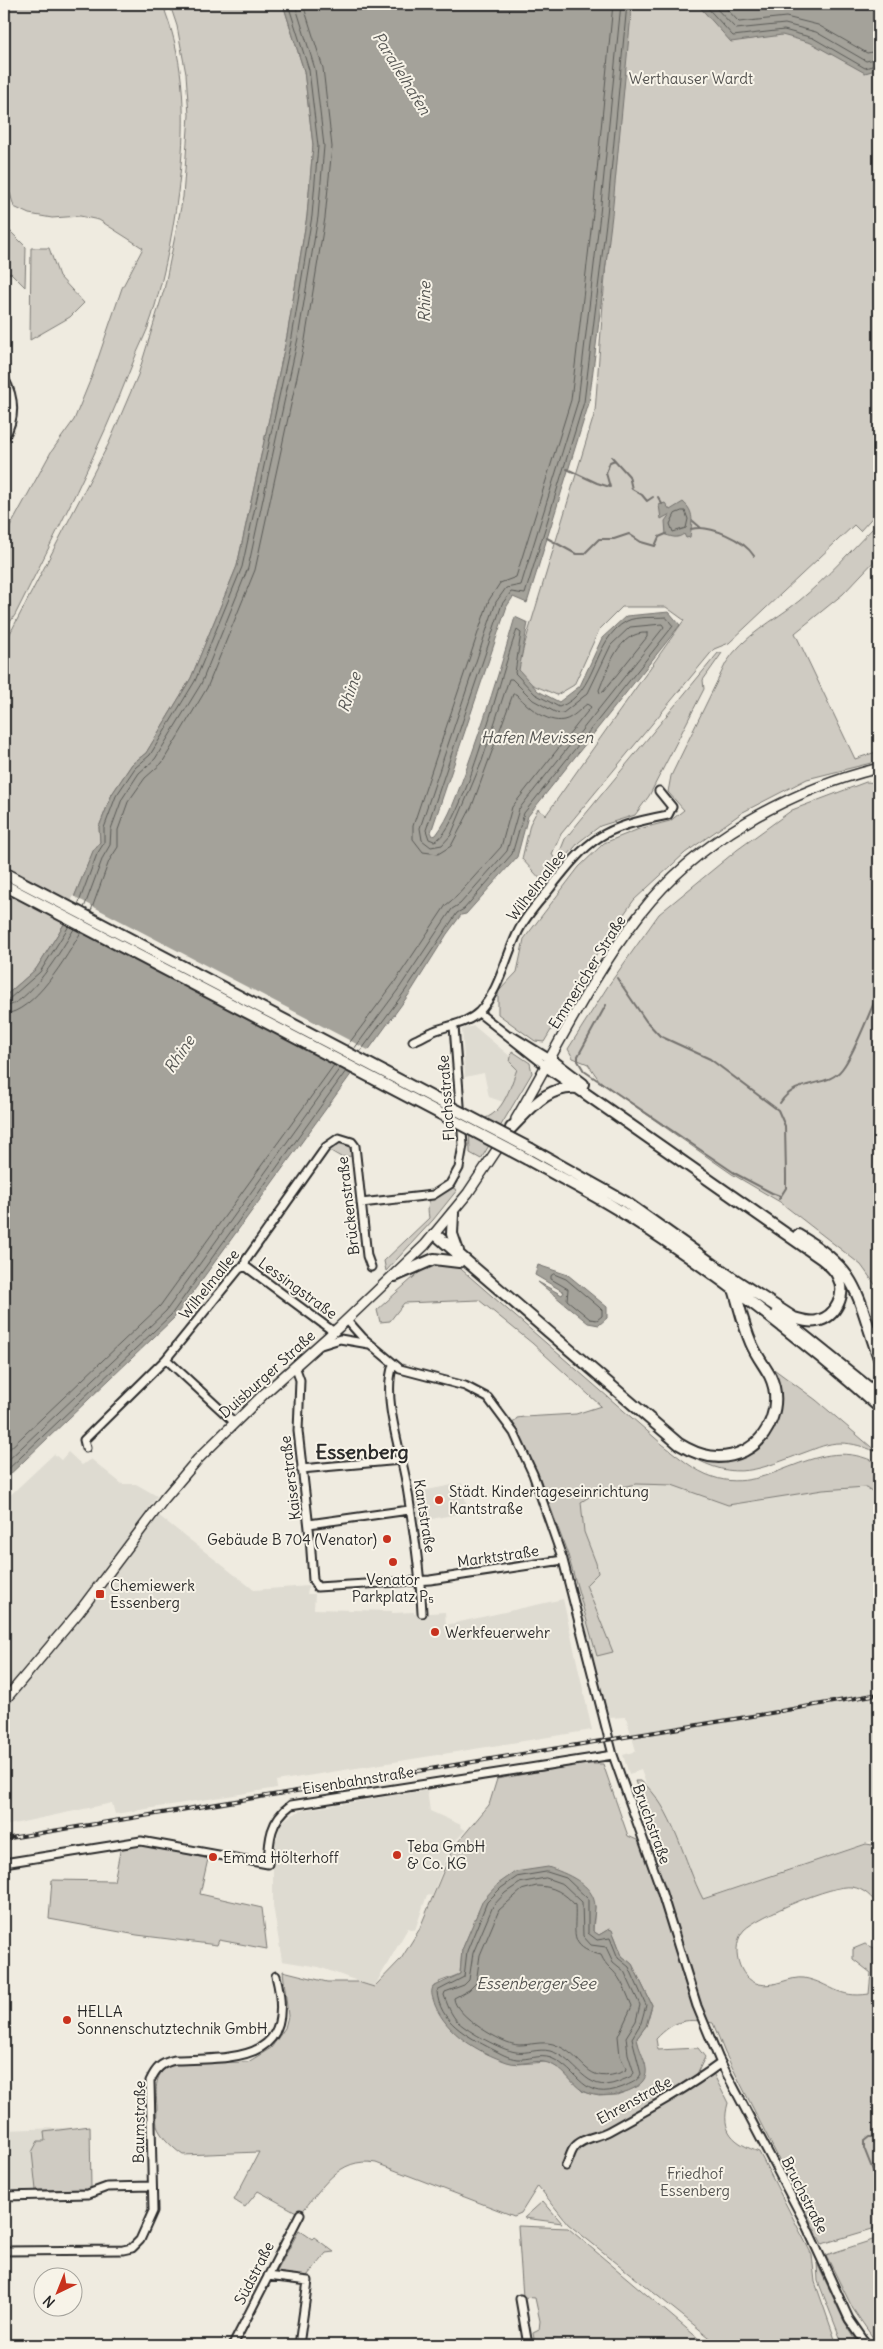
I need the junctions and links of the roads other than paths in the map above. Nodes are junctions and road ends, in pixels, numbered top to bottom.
1 (4, 378) edge
2 (4, 438) edge
3 (879, 768) edge
4 (658, 791) dead end
5 (4, 873) edge
6 (4, 885) edge
7 (479, 1013) junction
8 (454, 1026) junction
9 (413, 1041) dead end
10 (548, 1062) junction
11 (579, 1088) junction
12 (511, 1128) junction
13 (352, 1142) joint
14 (529, 1154) junction
15 (362, 1203) junction
16 (453, 1213) junction
17 (659, 1225) junction
18 (433, 1236) junction
19 (460, 1259) junction
20 (245, 1266) junction
21 (371, 1267) dead end
22 (395, 1276) junction
23 (735, 1292) junction
24 (347, 1320) junction
25 (334, 1332) junction
26 (370, 1344) junction
27 (318, 1346) junction
28 (879, 1358) edge
29 (166, 1359) junction
30 (391, 1362) junction
31 (295, 1366) junction
32 (879, 1396) edge
33 (879, 1407) edge
34 (234, 1422) junction
35 (86, 1448) dead end
36 (401, 1460) junction
37 (302, 1469) junction
38 (409, 1510) junction
39 (309, 1524) junction
40 (563, 1560) junction
41 (420, 1580) junction
42 (317, 1587) joint
43 (422, 1614) dead end
44 (4, 1701) edge
45 (613, 1755) junction
46 (4, 1863) edge
47 (276, 1976) dead end
48 (722, 2063) junction
49 (566, 2166) dead end
50 (152, 2186) junction
51 (4, 2196) edge
52 (300, 2214) dead end
53 (4, 2251) edge
54 (268, 2276) junction
55 (520, 2299) dead end
56 (233, 2345) edge
57 (299, 2345) edge
58 (528, 2345) edge
59 (867, 2345) edge

1 - 2 street
3 - 10 main road, Emmericher Straße
4 - 7 street, Wilhelmallee
5 - 14 highway, bridge
6 - 14 highway, bridge
7 - 8 street
7 - 10 street
8 - 9 street
8 - 15 street, Flachsstraße
10 - 11 highway
10 - 12 main road, Duisburger Straße
10 - 28 highway
11 - 12 highway
11 - 17 highway
12 - 16 main road, Duisburger Straße
13 - 15 street, Brückenstraße
13 - 20 street, Wilhelmallee
14 - 17 highway
14 - 23 highway
15 - 21 street, Brückenstraße
16 - 18 main road, Duisburger Straße
16 - 19 highway
17 - 32 highway
18 - 19 highway
18 - 22 main road, Duisburger Straße
19 - 22 highway
19 - 23 highway
20 - 25 street, Lessingstraße
20 - 29 street, Wilhelmallee
22 - 24 main road, Duisburger Straße
23 - 33 highway
24 - 25 main road, Duisburger Straße
24 - 26 street, Bruchstraße
25 - 27 main road, Duisburger Straße
26 - 27 street
26 - 30 street, Bruchstraße
27 - 31 main road, Duisburger Straße
29 - 34 street
29 - 35 street, Wilhelmallee
30 - 36 street, Kantstraße
30 - 40 street, Bruchstraße
31 - 34 main road, Duisburger Straße
31 - 37 street, Kaiserstraße
34 - 44 main road, Duisburger Straße
36 - 37 street
36 - 38 street, Kantstraße
37 - 39 street, Kaiserstraße
38 - 39 street
38 - 41 street, Kantstraße
39 - 42 street, Kaiserstraße
40 - 41 street, Marktstraße
40 - 45 street, Bruchstraße
41 - 42 street, Marktstraße
41 - 43 street, Kantstraße
45 - 46 street, Eisenbahnstraße
45 - 48 street, Bruchstraße
47 - 50 street, Baumstraße
48 - 49 street, Ehrenstraße
48 - 59 street, Bruchstraße
50 - 51 street, Baumstraße
50 - 53 street, Baumstraße
52 - 54 street, Südstraße
54 - 56 street, Südstraße
54 - 57 street
55 - 58 street

